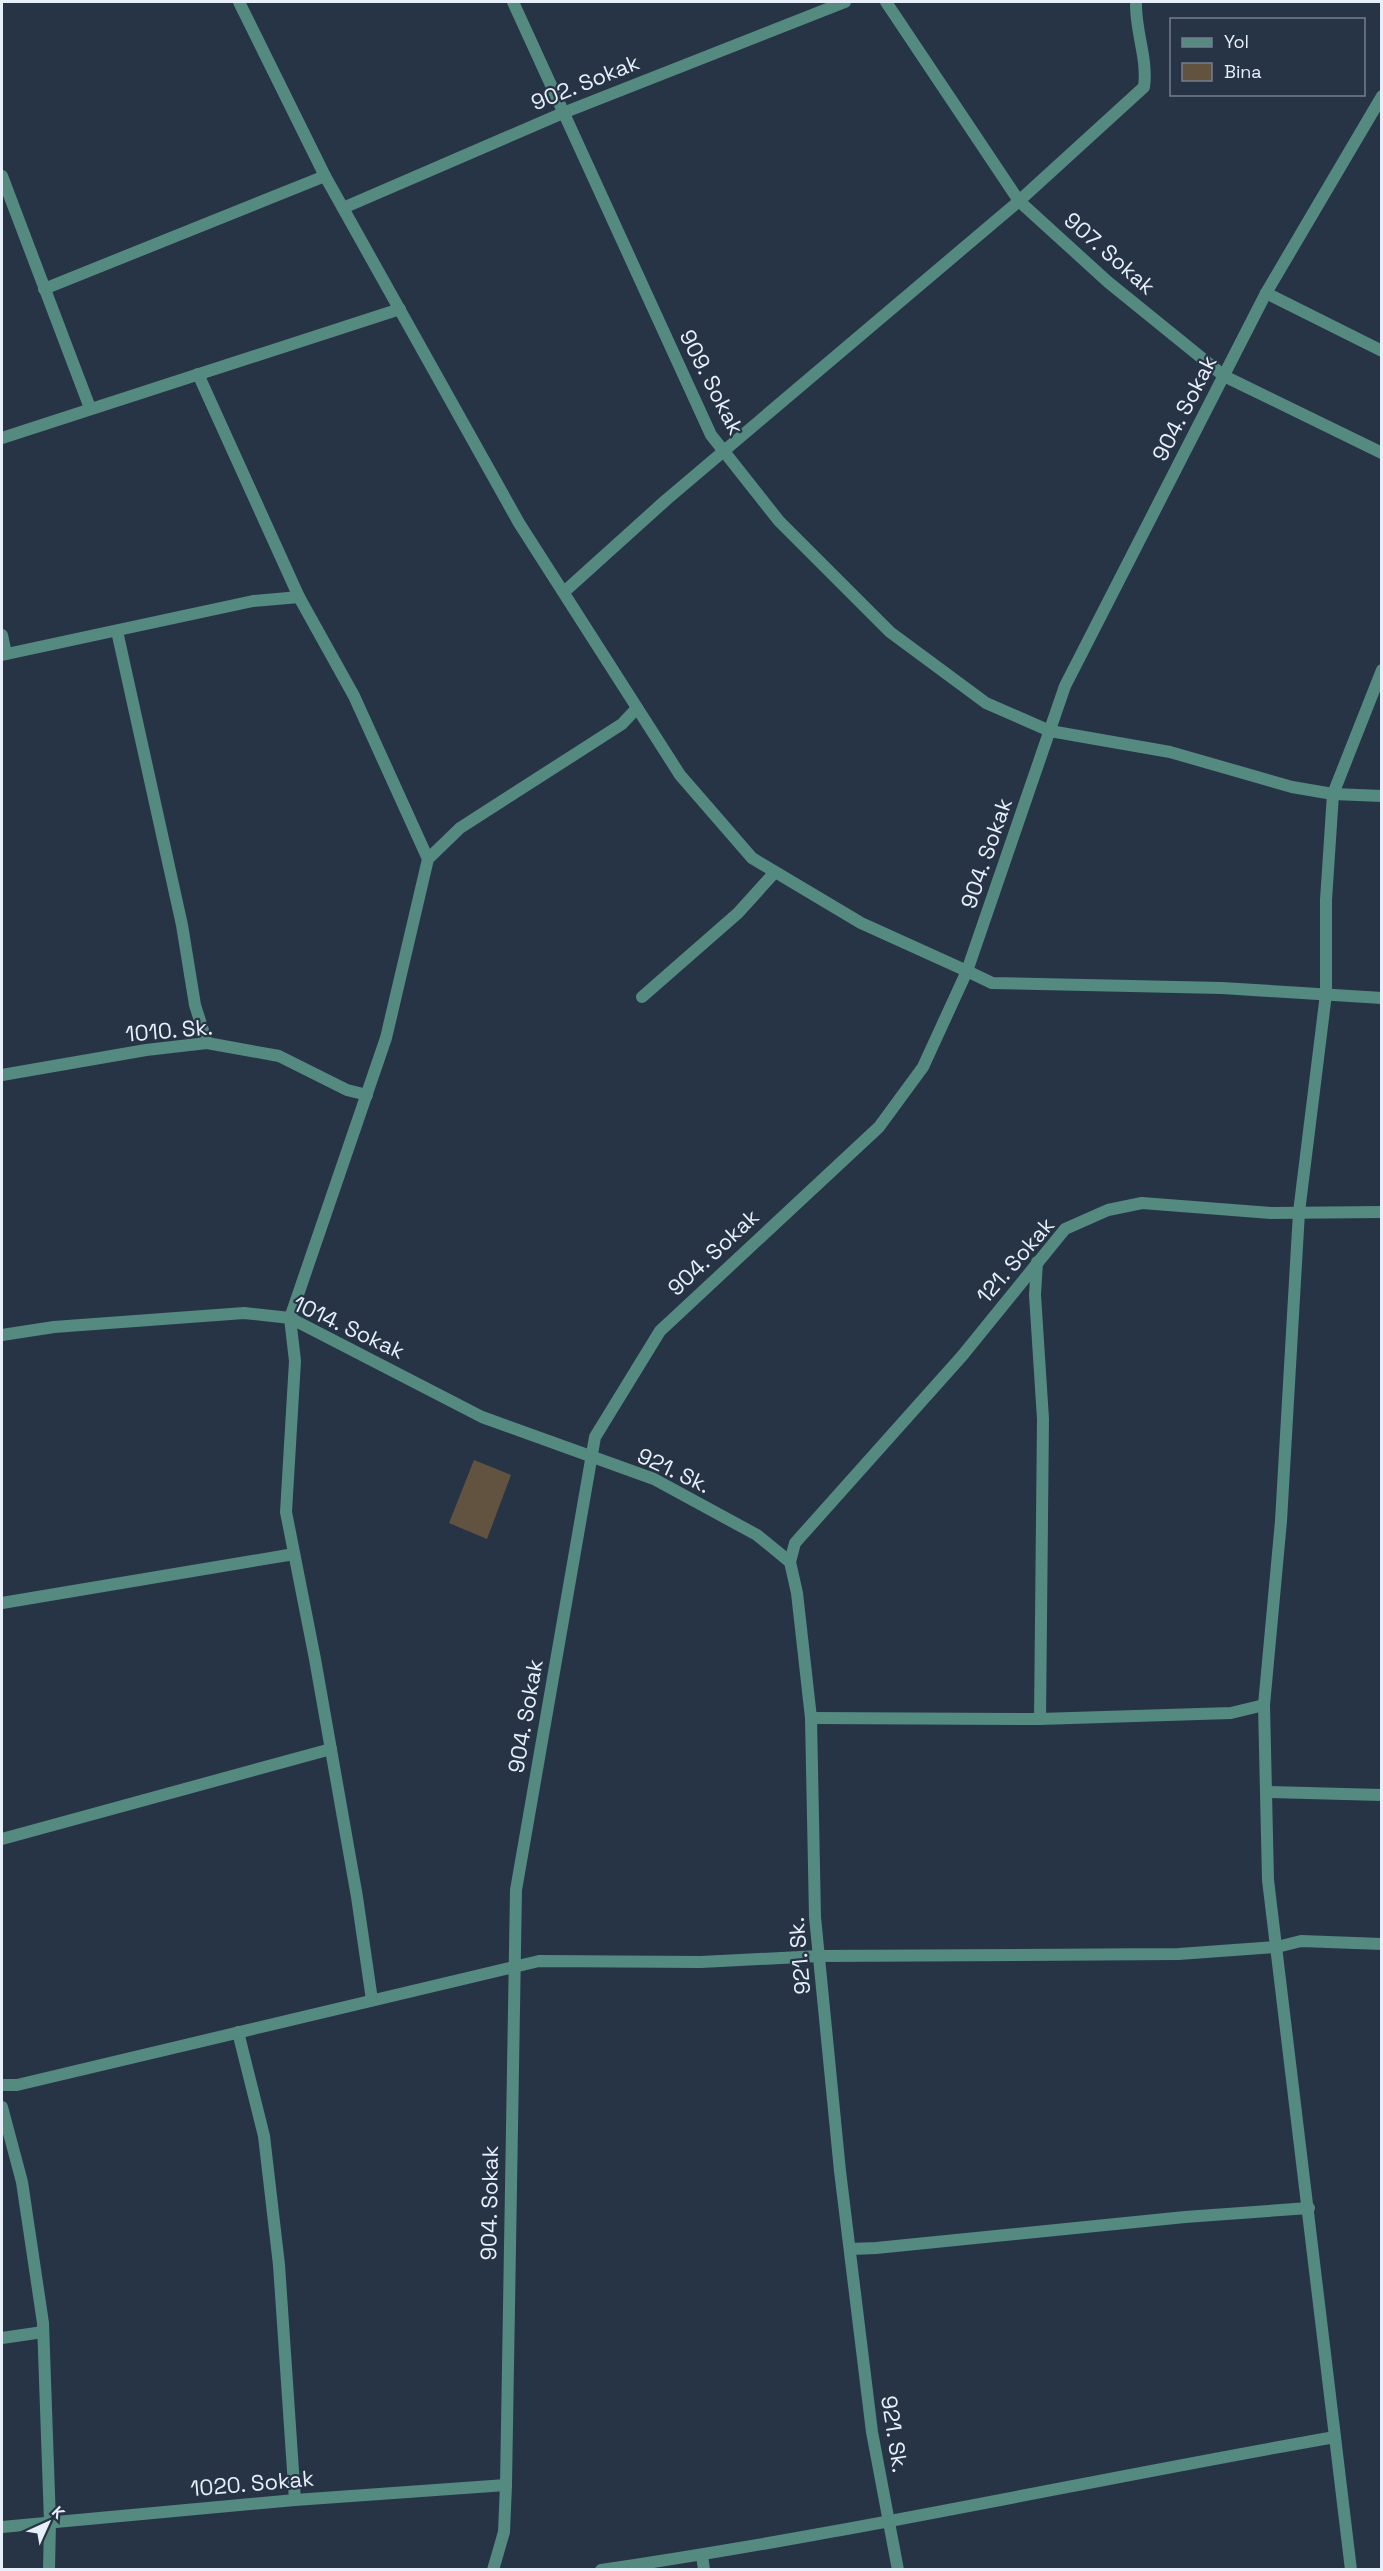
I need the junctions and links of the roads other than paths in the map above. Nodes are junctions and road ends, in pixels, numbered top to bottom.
1 (239, 2) edge
2 (513, 2) edge
3 (845, 2) edge
4 (886, 2) edge
5 (1136, 2) edge
6 (1382, 96) edge
7 (562, 113) junction
8 (2, 176) edge
9 (325, 176) junction
10 (1019, 201) junction
11 (343, 208) junction
12 (44, 289) junction
13 (1266, 293) junction
14 (400, 309) junction
15 (1382, 351) edge
16 (198, 374) junction
17 (1224, 376) junction
18 (90, 408) junction
19 (2, 438) edge
20 (724, 451) junction
21 (1382, 453) edge
22 (564, 592) junction
23 (299, 597) junction
24 (117, 631) junction
25 (2, 635) edge
26 (4, 655) edge
27 (1382, 670) edge
28 (637, 708) junction
29 (1050, 731) junction
30 (1333, 794) junction
31 (1382, 796) edge
32 (428, 860) junction
33 (775, 872) junction
34 (968, 971) junction
35 (1326, 994) junction
36 (642, 997) dead end
37 (1382, 998) edge
38 (207, 1043) junction
39 (2, 1075) edge
40 (367, 1095) junction
41 (1299, 1212) junction
42 (1382, 1212) edge
43 (1037, 1262) junction
44 (290, 1318) junction
45 (2, 1335) edge
46 (591, 1458) junction
47 (294, 1554) junction
48 (790, 1562) junction
49 (2, 1604) edge
50 (1264, 1705) junction
51 (811, 1718) junction
52 (1040, 1719) junction
53 (331, 1749) junction
54 (1266, 1792) junction
55 (1382, 1795) edge
56 (2, 1839) edge
57 (1382, 1944) edge
58 (1277, 1947) junction
59 (819, 1956) junction
60 (513, 1968) junction
61 (372, 2000) junction
62 (238, 2032) junction
63 (2, 2085) edge
64 (2, 2107) edge
65 (1309, 2208) junction
66 (850, 2248) junction
67 (43, 2332) junction
68 (2, 2338) edge
69 (1335, 2437) junction
70 (506, 2485) junction
71 (295, 2500) junction
72 (889, 2520) junction
73 (50, 2522) junction
74 (2, 2527) edge
75 (702, 2555) junction
76 (49, 2570) edge
77 (493, 2570) edge
78 (601, 2570) edge
79 (704, 2570) edge
80 (898, 2570) edge
81 (1351, 2570) edge

1 - 9 street
2 - 7 street, 909. Sokak
3 - 7 street, 902. Sokak
4 - 10 street, 907. Sokak
5 - 10 street
6 - 13 street, 904. Sokak
7 - 11 street, 902. Sokak
7 - 20 street, 909. Sokak
8 - 12 street
9 - 11 street
9 - 12 street
10 - 17 street, 907. Sokak
10 - 20 street
11 - 14 street
12 - 18 street
13 - 15 street
13 - 17 street, 904. Sokak
14 - 16 street
14 - 22 street
16 - 18 street
16 - 23 street
17 - 21 street, 907. Sokak
17 - 29 street, 904. Sokak
18 - 19 street
20 - 22 street
20 - 29 street, 909. Sokak
22 - 28 street
23 - 24 street
23 - 32 street
24 - 26 street
24 - 38 street
25 - 26 street
27 - 30 street
28 - 32 street
28 - 33 street
29 - 30 street, 909. Sokak
29 - 34 street, 904. Sokak
30 - 31 street, 909. Sokak
30 - 35 street
32 - 40 street
33 - 34 street
33 - 36 street
34 - 35 street
34 - 46 street, 904. Sokak
35 - 37 street
35 - 41 street
38 - 39 street, 1010. Sk.
38 - 40 street, 1010. Sk.
40 - 44 street
41 - 42 street, 121. Sokak
41 - 43 street, 121. Sokak
41 - 50 street
43 - 48 street, 121. Sokak
43 - 52 street
44 - 45 street, 1014. Sokak
44 - 46 street, 1014. Sokak
44 - 47 street
46 - 48 street, 921. Sk.
46 - 60 street, 904. Sokak
47 - 49 street
47 - 53 street
48 - 51 street, 921. Sk.
50 - 52 street
50 - 54 street
51 - 52 street
51 - 59 street, 921. Sk.
53 - 56 street
53 - 61 street
54 - 55 street
54 - 58 street
57 - 58 street
58 - 59 street
58 - 65 street
59 - 60 street
59 - 66 street, 921. Sk.
60 - 61 street
60 - 70 street, 904. Sokak
61 - 62 street
62 - 63 street
62 - 71 street
64 - 67 street
65 - 66 street
65 - 69 street
66 - 72 street, 921. Sk.
67 - 68 street
67 - 73 street
69 - 72 street
69 - 81 street
70 - 71 street, 1020. Sokak
70 - 77 street, 904. Sokak
71 - 73 street, 1020. Sokak
72 - 75 street
72 - 80 street, 921. Sk.
73 - 74 street, 1020. Sokak
73 - 76 street
75 - 78 street
75 - 79 street

